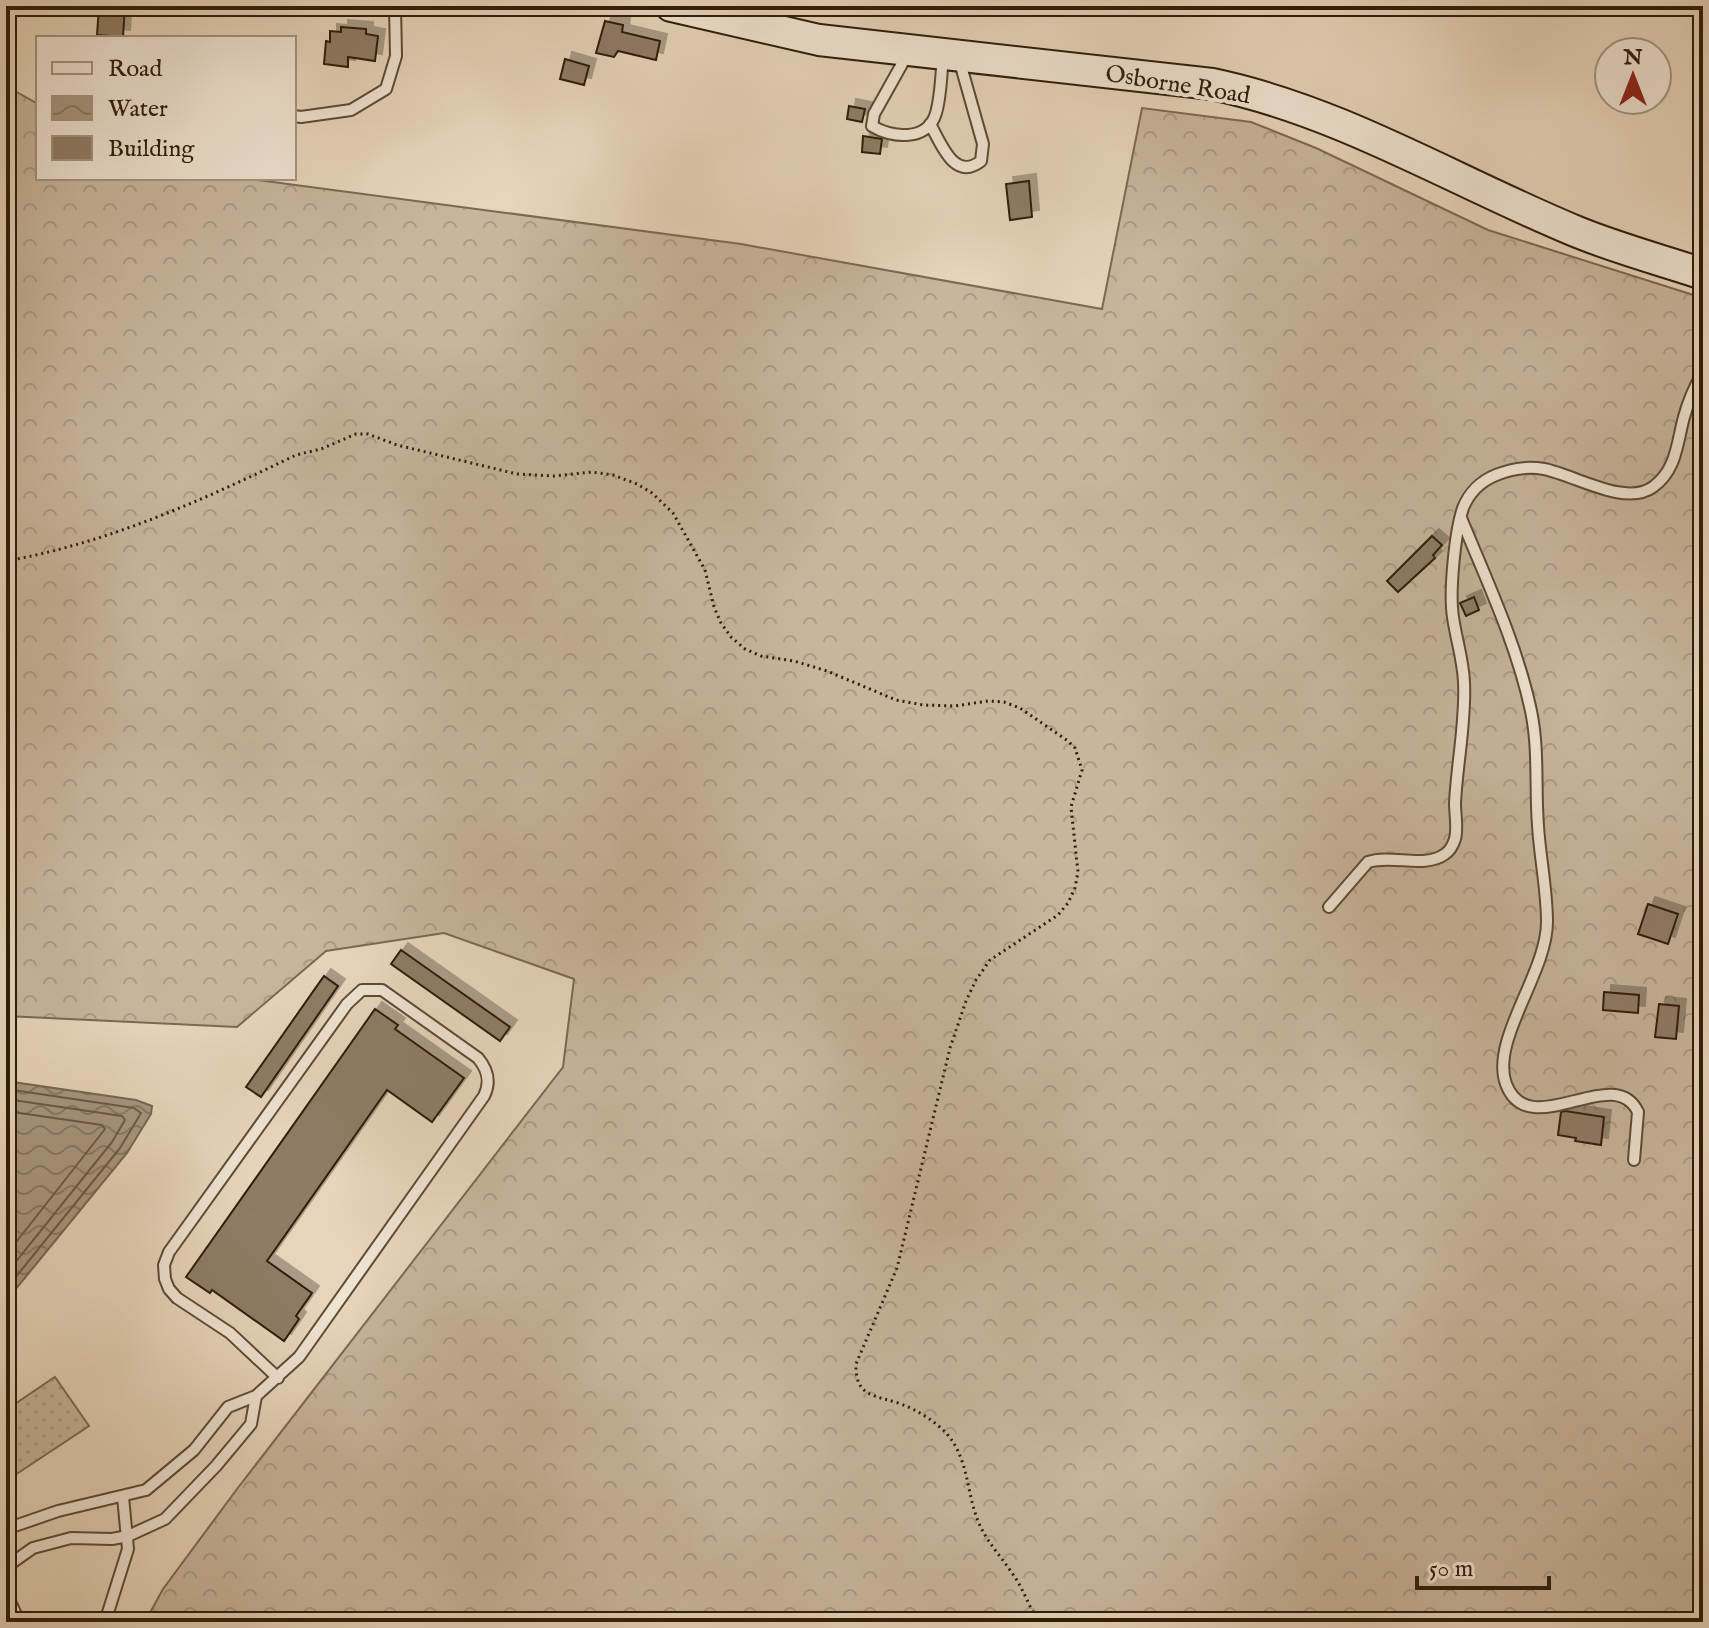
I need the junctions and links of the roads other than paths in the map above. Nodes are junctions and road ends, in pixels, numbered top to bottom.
1 (395, 6) edge
2 (671, 6) edge
3 (910, 50) junction
4 (951, 55) junction
5 (296, 116) edge
6 (930, 124) junction
7 (1703, 274) edge
8 (1703, 372) edge
9 (1461, 518) junction
10 (1329, 907) dead end
11 (1634, 1160) dead end
12 (278, 1378) junction
13 (256, 1396) junction
14 (123, 1497) junction
15 (6, 1529) edge
16 (128, 1536) junction
17 (6, 1567) edge
18 (6, 1605) edge
19 (14, 1622) edge
20 (105, 1622) edge

1 - 5 lane
2 - 3 street, Osborne Road
3 - 4 street, Osborne Road
3 - 6 lane
4 - 6 lane
4 - 6 lane
4 - 7 street, Osborne Road
8 - 9 lane
9 - 10 lane
9 - 11 lane
12 - 12 lane
12 - 13 lane
13 - 14 lane
13 - 16 lane
14 - 15 lane
14 - 16 lane
16 - 17 lane
16 - 20 lane
18 - 19 street

